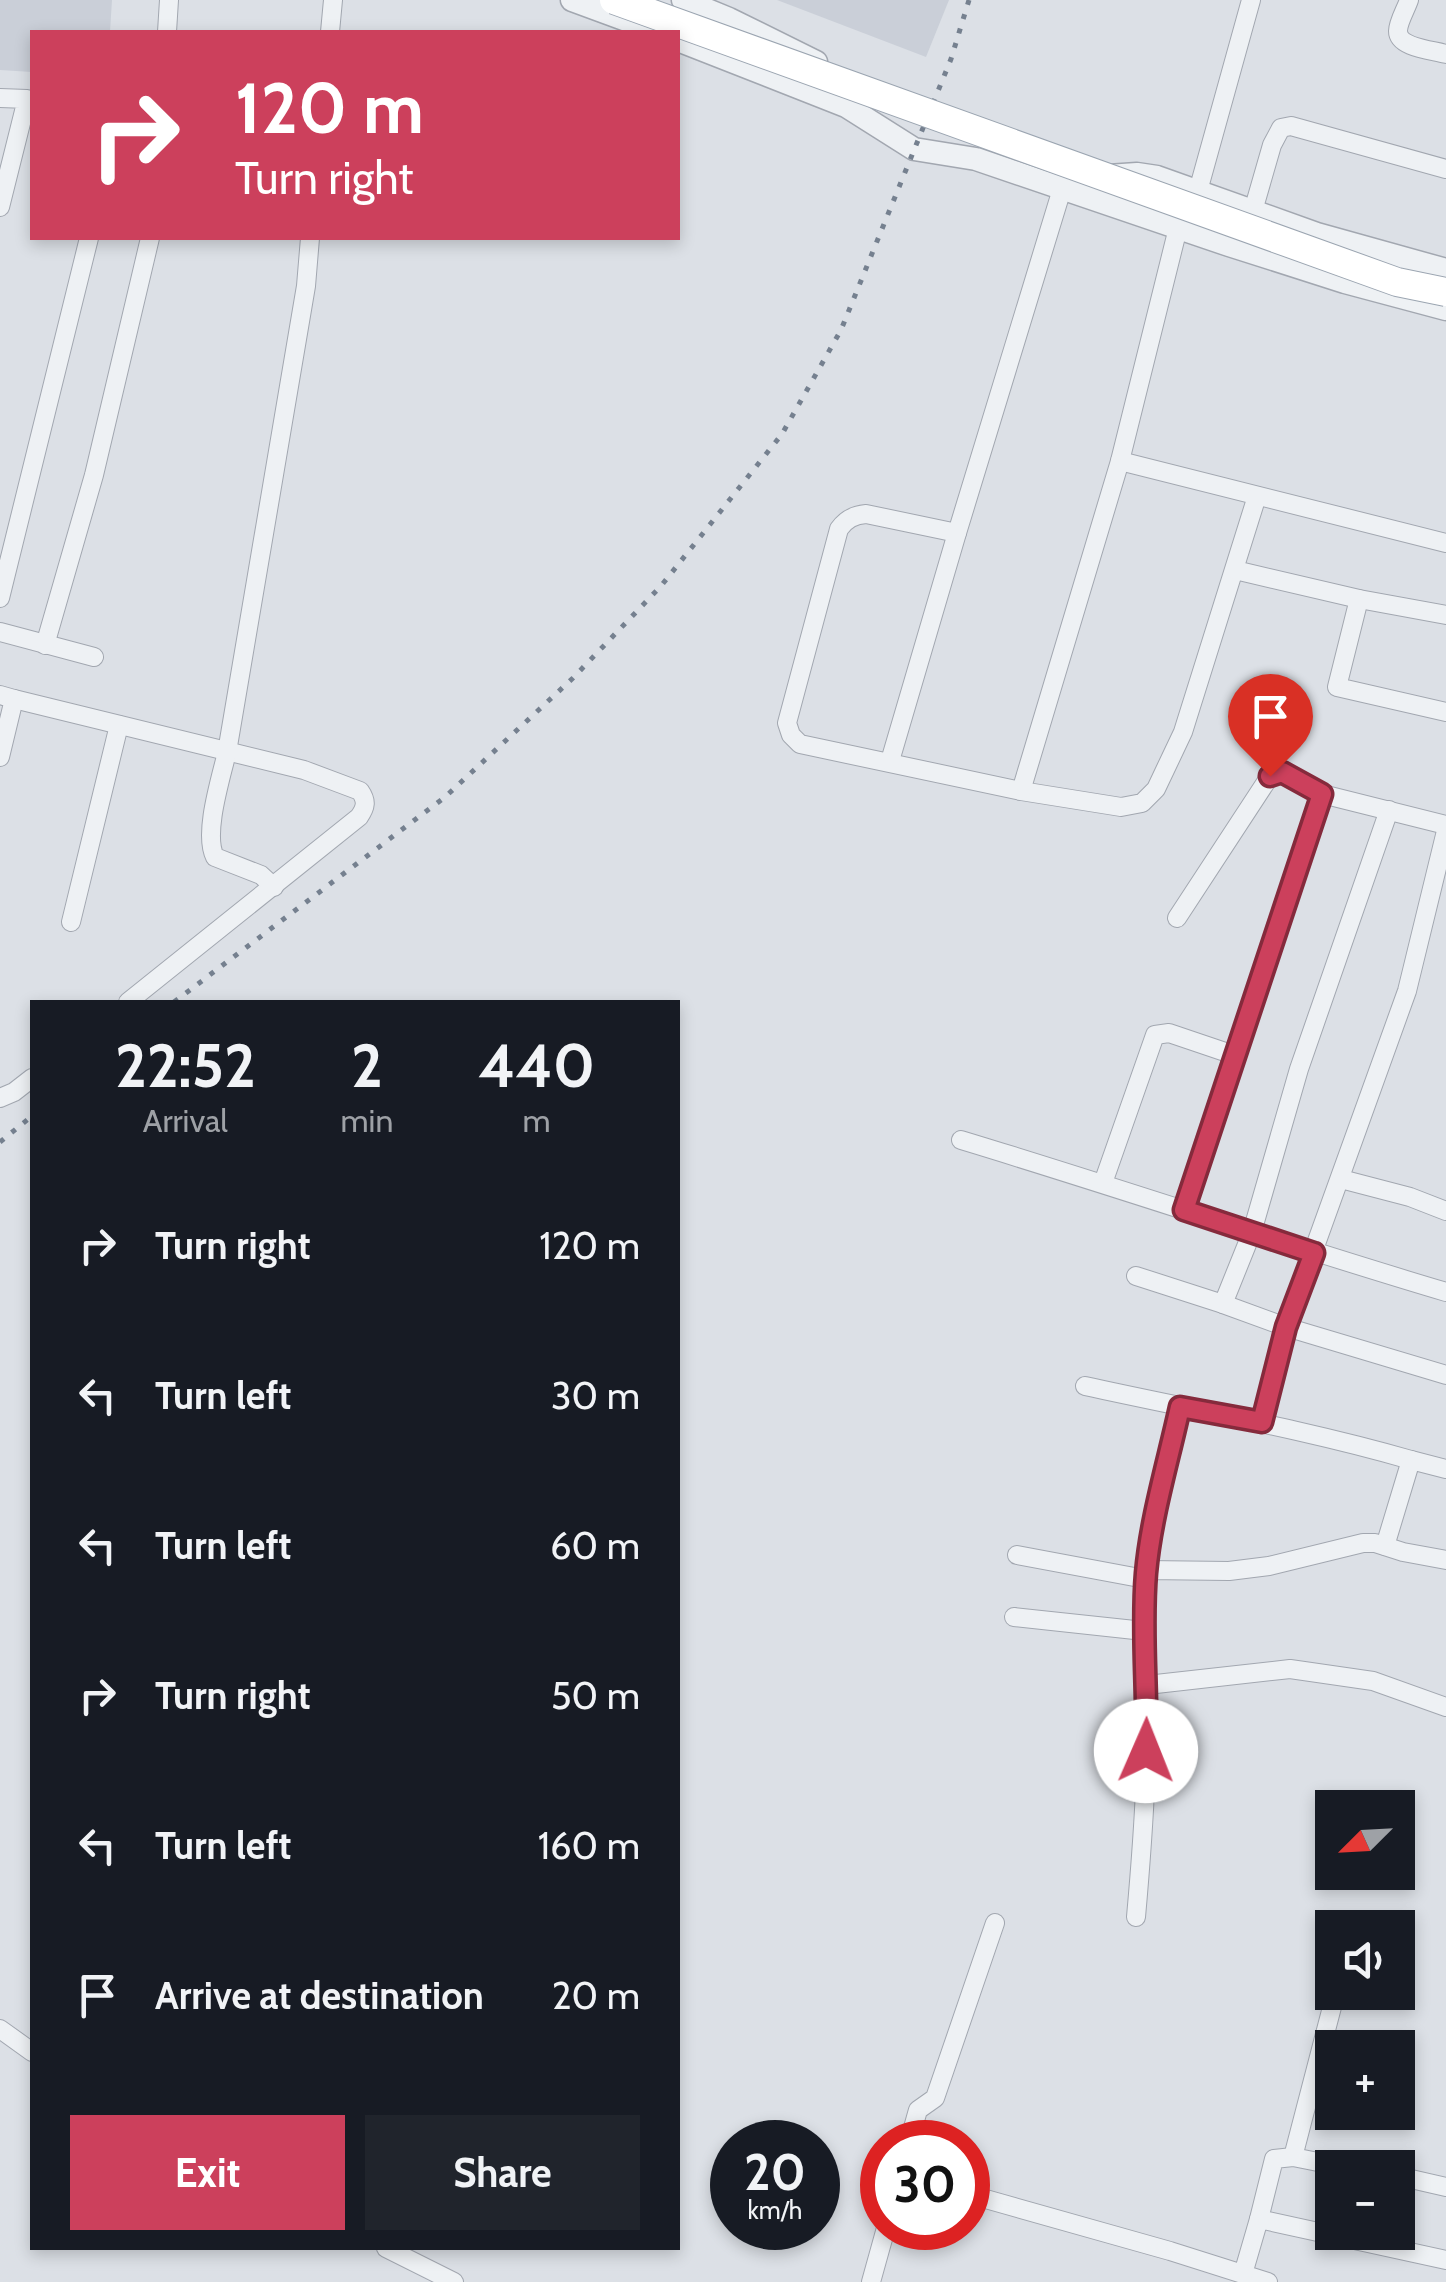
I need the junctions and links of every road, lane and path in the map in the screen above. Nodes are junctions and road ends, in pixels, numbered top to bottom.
1 (168, 0) edge
2 (333, 0) edge
3 (572, 0) edge
4 (614, 0) edge
5 (683, 0) edge
6 (1251, 0) edge
7 (1409, 0) edge
8 (167, 30) edge
9 (330, 30) edge
10 (654, 30) edge
11 (680, 41) edge
12 (1446, 54) edge
13 (0, 98) edge
14 (30, 98) edge
15 (846, 106) junction
16 (1446, 168) edge
17 (1065, 190) junction
18 (1198, 191) junction
19 (0, 207) edge
20 (1252, 211) junction
21 (1178, 228) junction
22 (88, 240) edge
23 (150, 240) edge
24 (310, 240) edge
25 (1446, 270) edge
26 (1446, 292) edge
27 (1446, 309) edge
28 (1120, 461) junction
29 (1256, 496) junction
30 (957, 532) junction
31 (1446, 543) edge
32 (1235, 570) junction
33 (0, 598) edge
34 (1359, 598) junction
35 (1446, 615) edge
36 (0, 632) edge
37 (44, 645) junction
38 (94, 657) dead end
39 (7, 697) edge
40 (1446, 712) edge
41 (119, 725) junction
42 (226, 752) junction
43 (0, 757) edge
44 (890, 762) junction
45 (1021, 791) junction
46 (1322, 794) junction
47 (1389, 810) junction
48 (1446, 828) edge
49 (274, 887) junction
50 (1176, 918) dead end
51 (71, 922) dead end
52 (131, 1000) edge
53 (1237, 1056) junction
54 (30, 1080) edge
55 (0, 1098) edge
56 (961, 1140) dead end
57 (1341, 1178) junction
58 (1102, 1183) junction
59 (1184, 1210) junction
60 (1446, 1211) edge
61 (1252, 1232) junction
62 (1314, 1253) junction
63 (1136, 1276) dead end
64 (1446, 1292) edge
65 (1223, 1304) junction
66 (1286, 1327) junction
67 (1446, 1375) edge
68 (1085, 1386) dead end
69 (1180, 1407) junction
70 (1262, 1422) junction
71 (1411, 1460) junction
72 (1446, 1469) edge
73 (1385, 1546) junction
74 (1016, 1555) dead end
75 (1446, 1560) edge
76 (1146, 1575) junction
77 (1014, 1617) dead end
78 (1144, 1630) junction
79 (1147, 1685) junction
80 (1446, 1707) edge
81 (1136, 1916) dead end
82 (995, 1923) dead end
83 (1331, 2010) edge
84 (0, 2029) edge
85 (30, 2051) edge
86 (915, 2120) edge
87 (1293, 2157) junction
88 (1315, 2161) edge
89 (1415, 2180) edge
90 (1446, 2187) edge
91 (990, 2200) edge
92 (1259, 2219) junction
93 (1315, 2229) edge
94 (390, 2250) edge
95 (880, 2250) edge
96 (1406, 2250) edge
97 (1446, 2260) edge
98 (1243, 2274) junction
99 (454, 2282) edge
100 (871, 2282) edge
101 (1268, 2282) edge

1 - 8 street
2 - 9 street
3 - 10 street
4 - 26 main road, bridge
5 - 15 street
6 - 18 street
7 - 12 street
11 - 15 street
13 - 14 street
14 - 19 street
15 - 17 street
16 - 20 street
17 - 18 street
17 - 21 street
17 - 30 street
18 - 20 street
20 - 25 street
21 - 27 street
21 - 28 street
22 - 33 street
23 - 37 street
24 - 42 street
28 - 29 street
28 - 45 street
29 - 31 street
29 - 32 street
30 - 44 street
30 - 44 street
32 - 34 street
32 - 45 street
34 - 35 street
34 - 40 street
36 - 37 street
37 - 38 street
39 - 41 street
39 - 43 street
41 - 42 street
41 - 51 street
42 - 49 street
42 - 49 street
44 - 45 street
46 - 47 street
46 - 50 street
46 - 53 street
47 - 48 street
47 - 61 street
48 - 57 street
49 - 52 street
53 - 58 street
53 - 59 street
54 - 55 street
56 - 58 street
57 - 60 street
57 - 62 street
58 - 59 street
59 - 61 street
61 - 62 street
61 - 65 street
62 - 64 street
62 - 66 street
63 - 65 street
65 - 66 street
66 - 67 street
66 - 70 street
68 - 69 street
69 - 70 street
69 - 76 street
70 - 71 street
71 - 72 street
71 - 73 street
73 - 75 street
73 - 76 street
74 - 76 street
76 - 78 street
77 - 78 street
78 - 79 street
79 - 80 street
79 - 81 street
82 - 86 street
83 - 87 street
84 - 85 street
87 - 88 street
87 - 92 street
89 - 90 street
91 - 98 street
92 - 93 street
92 - 98 street
94 - 99 street
95 - 100 street
96 - 97 street
98 - 101 street

